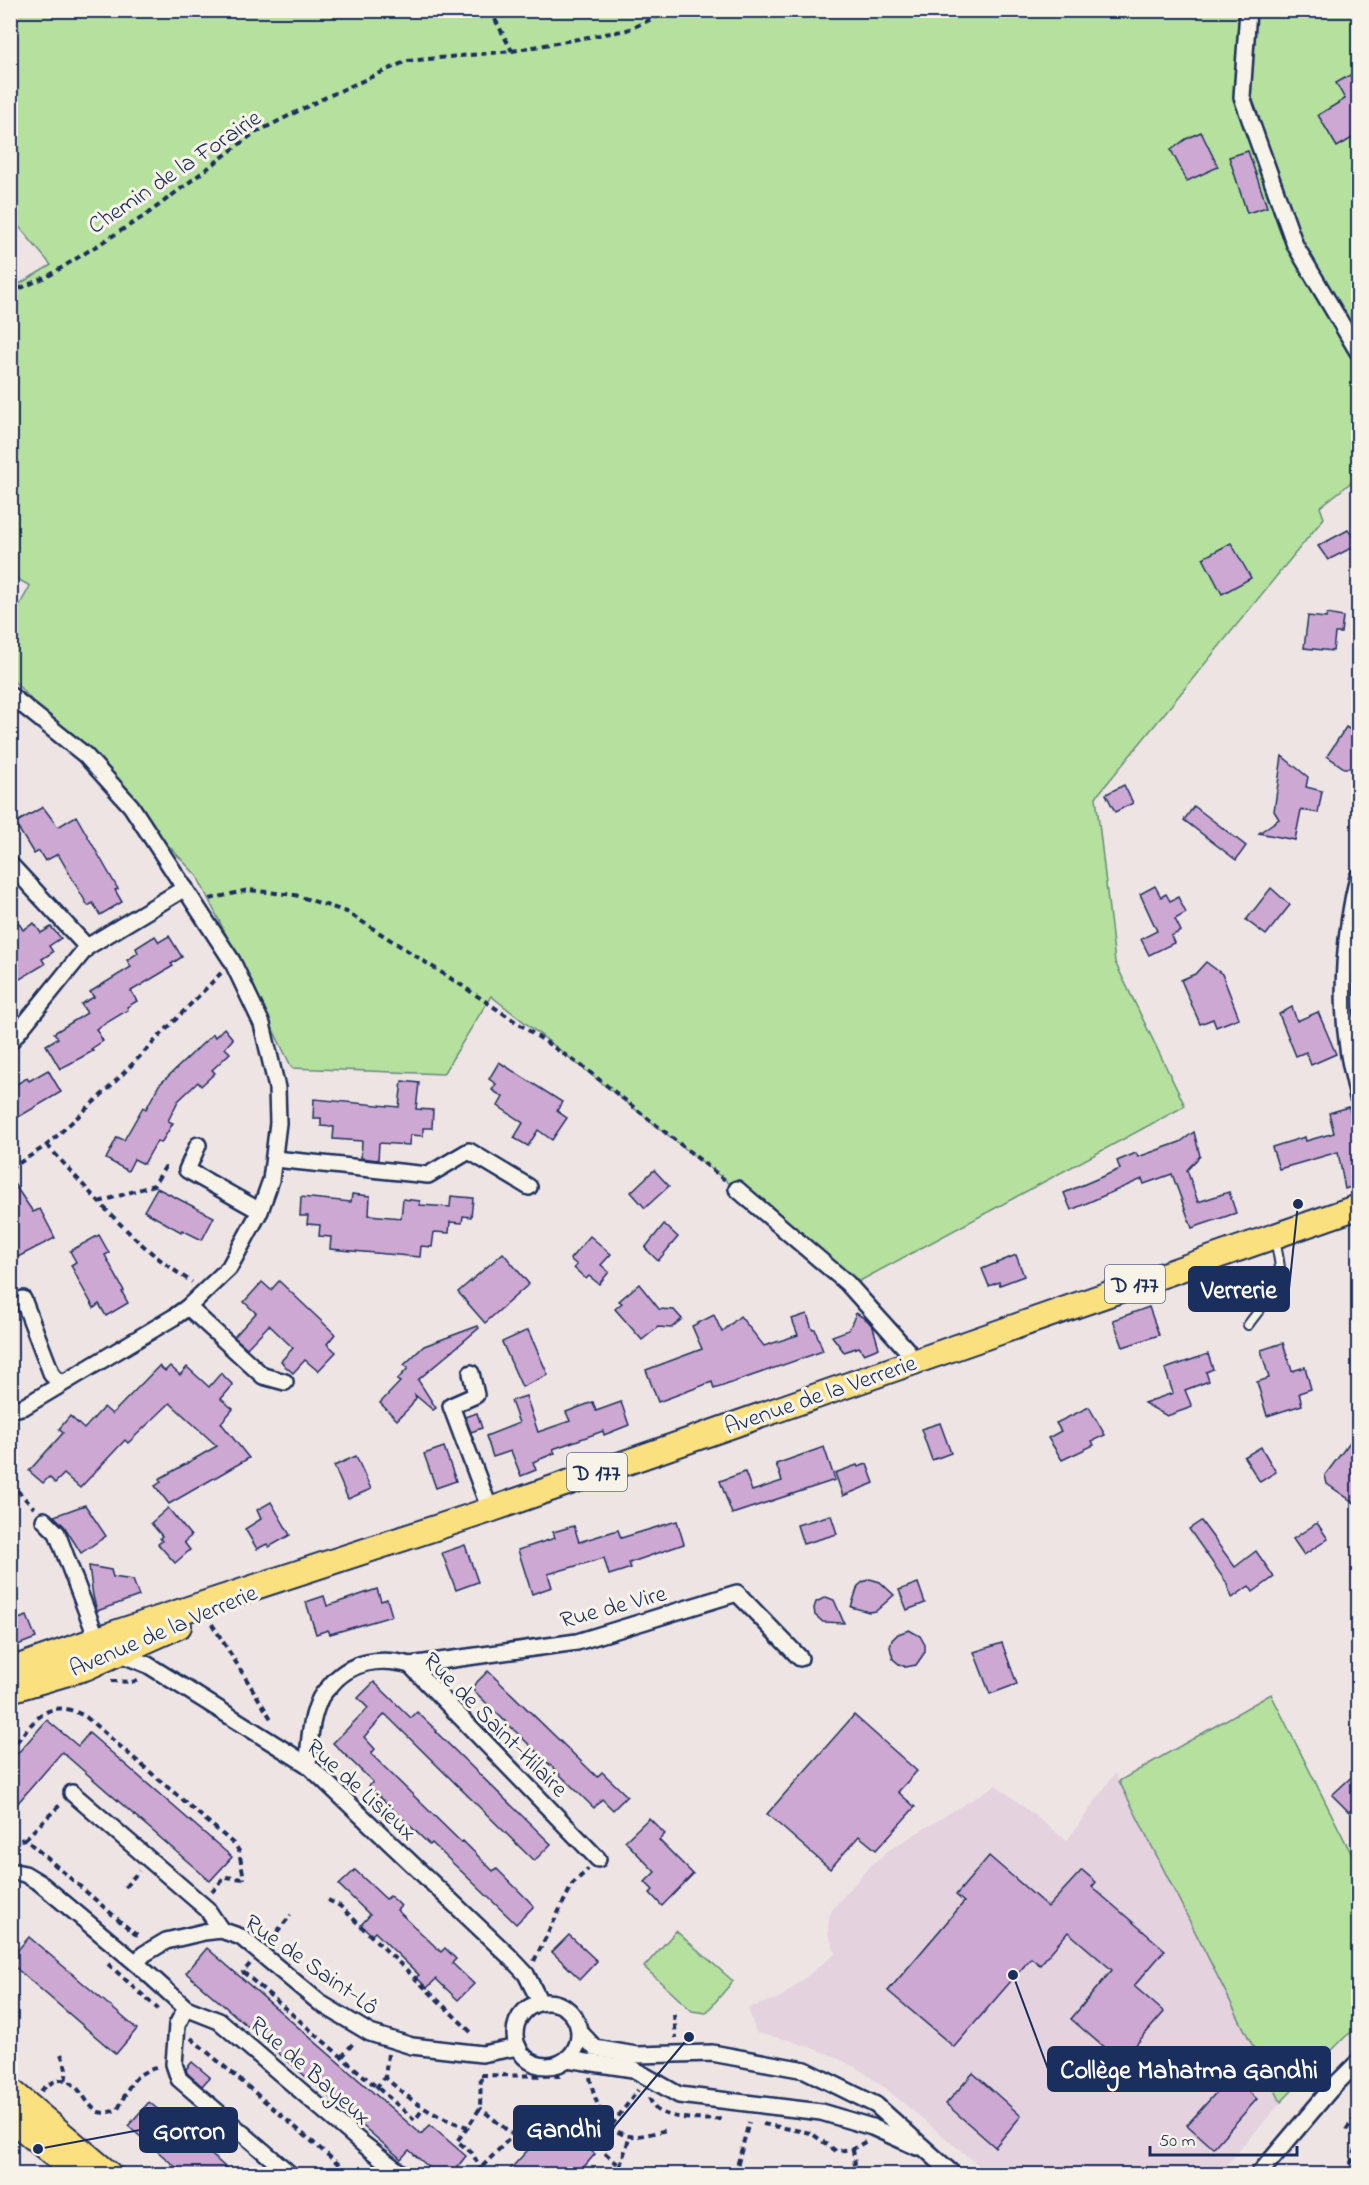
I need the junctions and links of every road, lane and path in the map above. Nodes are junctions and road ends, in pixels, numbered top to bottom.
1 (490, 10) edge
2 (672, 10) edge
3 (1248, 10) edge
4 (512, 51) junction
5 (10, 293) edge
6 (1359, 352) edge
7 (10, 695) edge
8 (10, 864) edge
9 (1359, 877) edge
10 (185, 888) junction
11 (195, 902) junction
12 (87, 947) junction
13 (231, 961) junction
14 (10, 1042) edge
15 (1359, 1098) edge
16 (47, 1145) junction
17 (198, 1145) dead end
18 (275, 1159) junction
19 (10, 1169) edge
20 (187, 1170) junction
21 (529, 1187) dead end
22 (737, 1190) joint
23 (99, 1202) junction
24 (1359, 1208) edge
25 (260, 1211) junction
26 (1275, 1235) junction
27 (207, 1290) junction
28 (23, 1299) dead end
29 (189, 1307) junction
30 (1248, 1325) dead end
31 (912, 1362) junction
32 (471, 1373) dead end
33 (285, 1382) dead end
34 (60, 1384) junction
35 (10, 1410) edge
36 (10, 1483) edge
37 (490, 1510) junction
38 (44, 1520) joint
39 (281, 1579) junction
40 (205, 1614) junction
41 (97, 1639) junction
42 (118, 1653) junction
43 (800, 1658) dead end
44 (410, 1665) junction
45 (10, 1670) edge
46 (10, 1690) edge
47 (10, 1749) edge
48 (284, 1750) junction
49 (308, 1765) junction
50 (72, 1793) joint
51 (25, 1839) junction
52 (10, 1842) edge
53 (598, 1859) joint
54 (10, 1871) edge
55 (202, 1904) junction
56 (291, 1916) dead end
57 (221, 1930) junction
58 (148, 1934) dead end
59 (260, 1952) junction
60 (136, 1963) junction
61 (526, 1974) junction
62 (540, 2002) junction
63 (186, 2008) junction
64 (674, 2014) dead end
65 (580, 2032) junction
66 (518, 2047) junction
67 (61, 2054) dead end
68 (677, 2054) junction
69 (567, 2059) junction
70 (1359, 2062) edge
71 (147, 2070) dead end
72 (589, 2076) dead end
73 (386, 2077) dead end
74 (65, 2081) junction
75 (46, 2086) dead end
76 (641, 2087) dead end
77 (376, 2088) junction
78 (10, 2090) edge
79 (850, 2092) junction
80 (480, 2108) dead end
81 (423, 2109) dead end
82 (1359, 2114) edge
83 (838, 2117) junction
84 (10, 2118) edge
85 (749, 2122) dead end
86 (612, 2125) junction
87 (468, 2127) dead end
88 (668, 2130) dead end
89 (1346, 2130) dead end
90 (630, 2136) junction
91 (1359, 2145) edge
92 (853, 2149) dead end
93 (928, 2151) junction
94 (604, 2153) dead end
95 (620, 2166) junction
96 (481, 2169) junction
97 (77, 2175) edge
98 (109, 2175) edge
99 (290, 2175) edge
100 (402, 2175) edge
101 (475, 2175) edge
102 (613, 2175) edge
103 (629, 2175) edge
104 (735, 2175) edge
105 (856, 2175) edge
106 (953, 2175) edge
107 (1259, 2175) edge
108 (1347, 2175) edge

1 - 4 path
2 - 4 path, Chemin de la Forairie
3 - 6 street
4 - 5 path, Chemin de la Forairie
7 - 10 street
8 - 12 street
9 - 15 street
10 - 11 street
10 - 12 street
11 - 13 street
11 - 22 path
12 - 14 street
13 - 16 path
13 - 18 street
16 - 19 path
16 - 23 path
17 - 20 street
18 - 21 street
18 - 25 street
20 - 23 path
20 - 25 street
22 - 31 street
23 - 27 path
24 - 26 main road, Avenue de la Verrerie / D 177
25 - 27 street
26 - 30 lane
26 - 31 main road, Avenue de la Verrerie / D 177
27 - 29 street
28 - 34 street
29 - 33 street
29 - 34 street
31 - 37 main road, Avenue de la Verrerie / D 177
32 - 37 street
34 - 35 street
36 - 38 path
37 - 39 main road, Avenue de la Verrerie / D 177
38 - 41 street, Avenue de la Verrerie
39 - 40 main road, Avenue de la Verrerie / D 177
39 - 41 main road, Avenue de la Verrerie / D 177
40 - 42 main road, Avenue de la Verrerie / D 177
40 - 48 path
41 - 45 main road, Avenue de la Verrerie / D 177
42 - 46 main road, Avenue de la Verrerie / D 177
42 - 48 street, Rue de Lisieux
43 - 44 street, Rue de Vire
44 - 49 street, Rue de Saint-Hilaire
44 - 53 street, Rue de Saint-Hilaire
47 - 55 path
48 - 49 street, Rue de Lisieux
49 - 61 street, Rue de Lisieux
50 - 51 path
50 - 55 street, Rue de Saint-Lô
51 - 52 path
51 - 58 path
53 - 61 path
54 - 60 street
55 - 57 street, Rue de Saint-Lô
56 - 59 path
57 - 59 street, Rue de Saint-Lô
57 - 60 street, Rue de Saint-Lô
59 - 66 street, Rue de Saint-Lô
59 - 77 path
60 - 63 street, Rue de Bayeux
61 - 62 street, Rue de Lisieux
62 - 65 street
62 - 66 street
63 - 99 street
63 - 100 street, Rue de Bayeux
64 - 68 path
65 - 68 street
65 - 69 street
66 - 69 street
67 - 74 path
68 - 79 street
69 - 83 street
70 - 107 street
71 - 74 path
72 - 86 path
73 - 77 path
74 - 75 path
76 - 86 path
77 - 81 path
78 - 98 main road
79 - 83 street
79 - 93 street
80 - 96 path
82 - 89 path
83 - 93 street
84 - 97 main road
85 - 104 path
86 - 90 path
87 - 96 path
88 - 90 path
90 - 95 path
91 - 108 path
92 - 105 path
93 - 106 street
94 - 95 path
95 - 102 path
95 - 103 path
96 - 101 path

